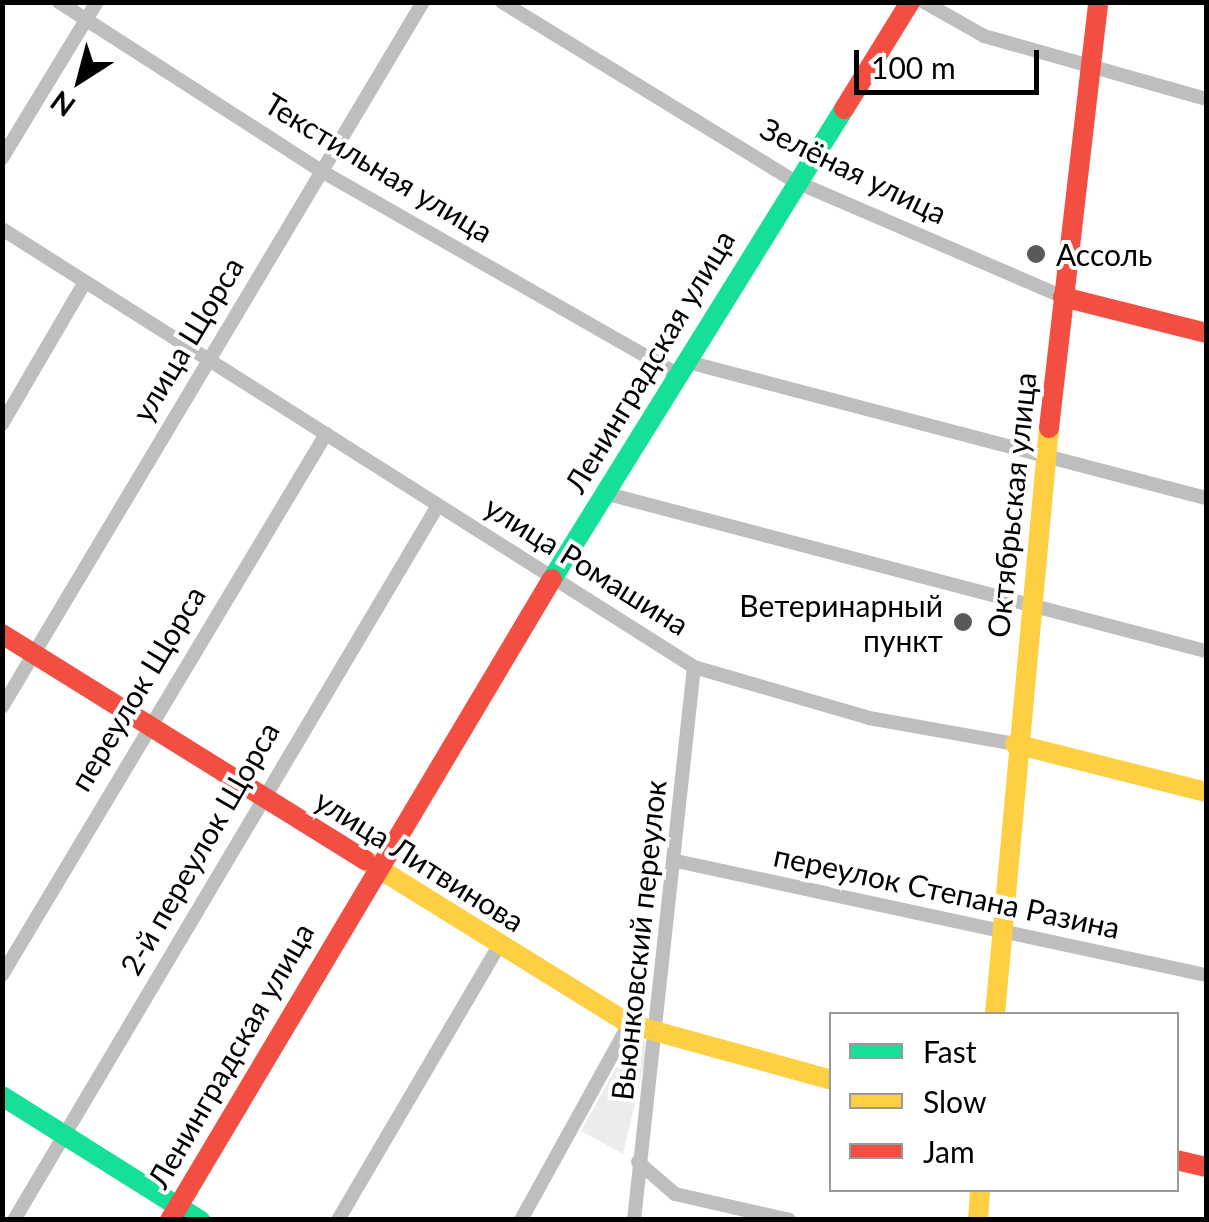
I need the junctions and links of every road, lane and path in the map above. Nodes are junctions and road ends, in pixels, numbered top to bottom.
1 (59, 2) edge
2 (96, 2) edge
3 (423, 2) edge
4 (502, 2) edge
5 (910, 2) edge
6 (924, 2) edge
7 (1098, 2) edge
8 (85, 22) junction
9 (1091, 71) junction
10 (1206, 99) edge
11 (2, 158) edge
12 (323, 172) junction
13 (794, 181) junction
14 (2, 230) edge
15 (85, 282) junction
16 (1064, 297) junction
17 (1206, 333) edge
18 (203, 360) junction
19 (680, 367) junction
20 (2, 424) edge
21 (326, 434) junction
22 (1046, 460) junction
23 (604, 493) junction
24 (1206, 498) edge
25 (437, 507) junction
26 (550, 580) junction
27 (1029, 602) junction
28 (2, 634) edge
29 (1206, 651) edge
30 (35, 655) junction
31 (694, 667) junction
32 (2, 708) edge
33 (143, 726) junction
34 (1015, 744) junction
35 (1206, 792) edge
36 (260, 797) junction
37 (676, 860) junction
38 (375, 865) junction
39 (1002, 932) junction
40 (500, 944) junction
41 (2, 974) edge
42 (1206, 975) edge
43 (994, 1012) edge
44 (629, 1024) junction
45 (659, 1036) junction
46 (829, 1079) edge
47 (2, 1096) edge
48 (64, 1134) junction
49 (1179, 1161) edge
50 (638, 1162) junction
51 (1206, 1167) edge
52 (980, 1192) edge
53 (174, 1213) edge
54 (14, 1220) edge
55 (200, 1220) edge
56 (338, 1220) edge
57 (521, 1220) edge
58 (634, 1220) edge
59 (789, 1220) edge
60 (978, 1220) edge

1 - 8 street, Текстильная улица
2 - 8 street
3 - 12 street, улица Щорса
4 - 13 street, Зелёная улица
5 - 13 main road, Ленинградская улица
6 - 9 street
7 - 9 main road, Октябрьская улица
8 - 11 street
8 - 12 street, Текстильная улица
9 - 10 street
9 - 16 main road, Октябрьская улица
12 - 18 street, улица Щорса
12 - 19 street, Текстильная улица
13 - 16 street, Зелёная улица
13 - 19 main road, Ленинградская улица
14 - 15 street, улица Ромашина
15 - 18 street, улица Ромашина
15 - 20 street
16 - 17 main road, Зелёная улица
16 - 22 main road, Октябрьская улица
18 - 21 street, улица Ромашина
18 - 30 street, улица Щорса
19 - 22 street, Текстильная улица
19 - 23 main road, Ленинградская улица
21 - 25 street, улица Ромашина
21 - 33 street, переулок Щорса
22 - 24 street, Текстильная улица
22 - 27 main road, Октябрьская улица
23 - 26 main road, Ленинградская улица
23 - 27 street
25 - 26 street, улица Ромашина
25 - 36 street, 2-й переулок Щорса
26 - 31 street, улица Ромашина
26 - 38 main road, Ленинградская улица
27 - 29 street
27 - 34 main road, Октябрьская улица
28 - 30 main road, улица Литвинова
30 - 32 street, улица Щорса
30 - 33 main road, улица Литвинова
31 - 34 street, улица Ромашина
31 - 37 street, Вьюнковский переулок
33 - 36 main road, улица Литвинова
33 - 41 street, переулок Щорса
34 - 35 main road, улица Ромашина
34 - 39 main road, Октябрьская улица
36 - 38 main road, улица Литвинова
36 - 48 street, 2-й переулок Щорса
37 - 39 street, переулок Степана Разина
37 - 45 street, Вьюнковский переулок
38 - 40 main road, улица Литвинова
38 - 53 main road, Ленинградская улица
39 - 42 street, переулок Степана Разина
39 - 43 main road, Октябрьская улица
40 - 44 main road, улица Литвинова
40 - 56 street
44 - 45 main road, улица Литвинова
44 - 57 street
45 - 46 main road, улица Литвинова
45 - 50 street, Вьюнковский переулок
47 - 48 main road
48 - 53 main road
48 - 54 street, 2-й переулок Щорса
49 - 51 main road
50 - 58 street, Вьюнковский переулок
50 - 59 street
52 - 60 main road
53 - 55 main road

